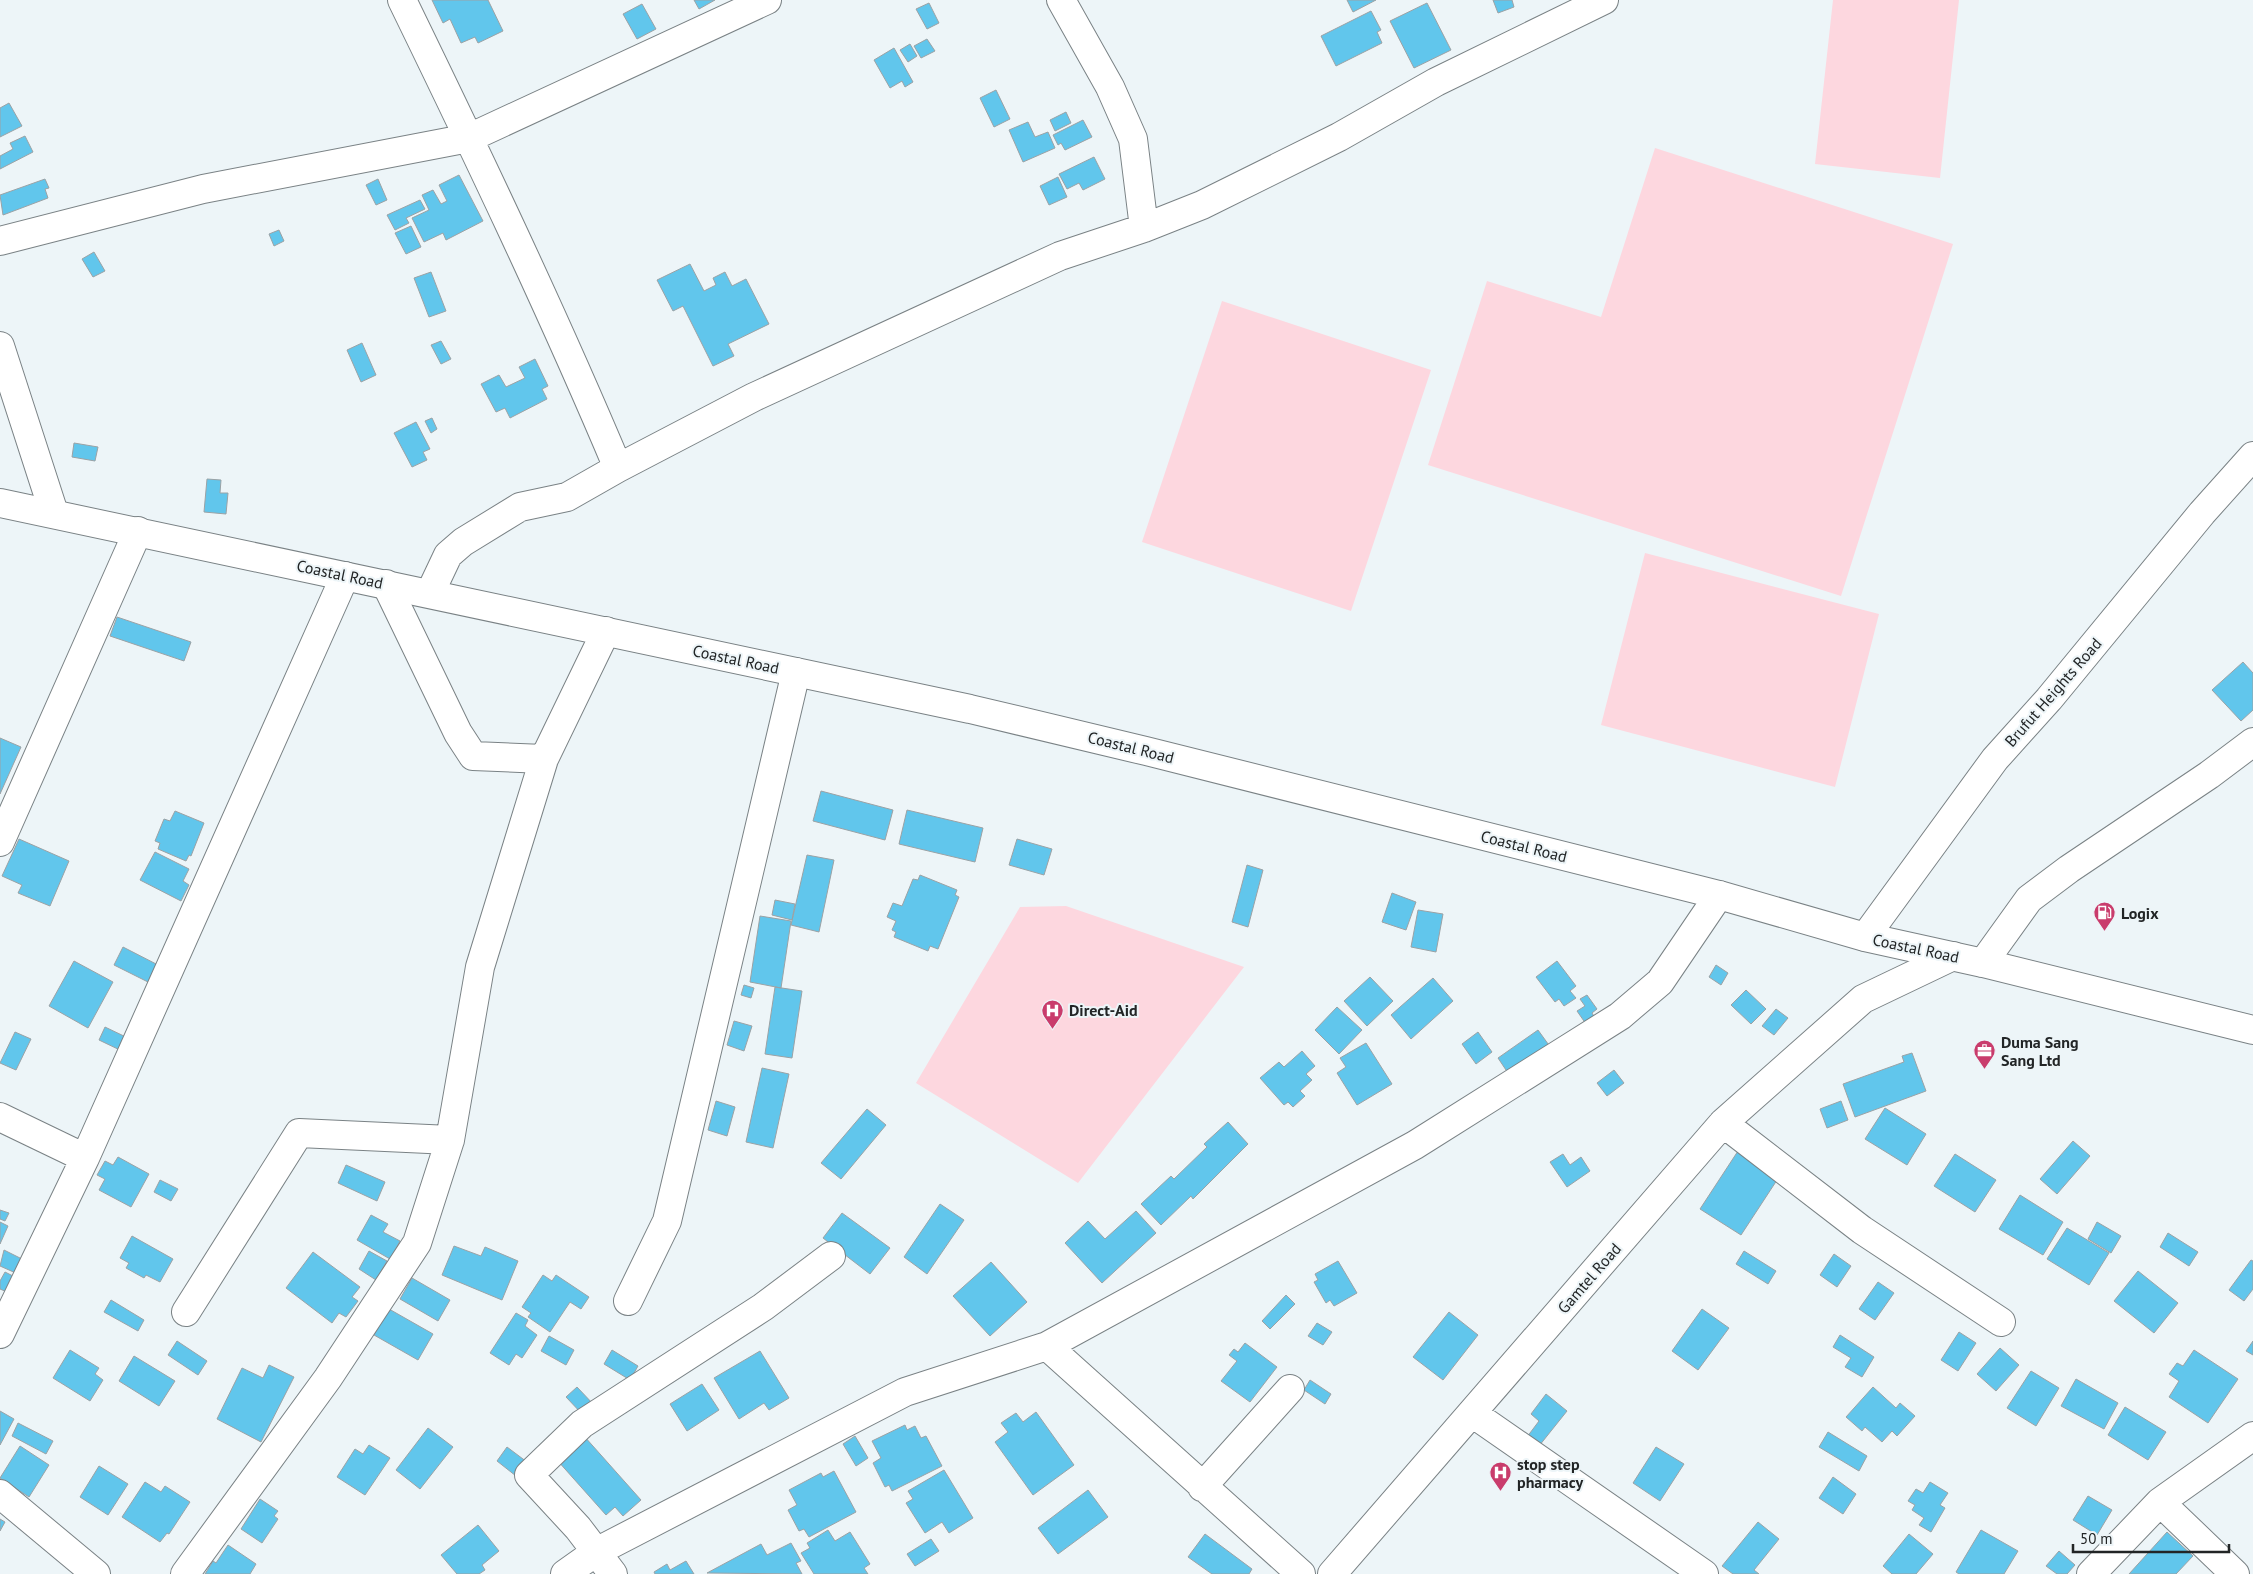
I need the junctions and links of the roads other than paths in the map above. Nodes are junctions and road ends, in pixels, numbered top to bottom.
1 (402, 0) edge
2 (767, 0) edge
3 (1061, 0) edge
4 (1604, 0) edge
5 (469, 138) junction
6 (1144, 228) junction
7 (0, 241) edge
8 (0, 346) edge
9 (2253, 456) edge
10 (618, 468) junction
11 (0, 503) edge
12 (54, 513) junction
13 (138, 531) junction
14 (345, 576) junction
15 (386, 584) junction
16 (430, 593) junction
17 (606, 631) junction
18 (796, 672) junction
19 (2253, 742) edge
20 (544, 759) junction
21 (0, 842) edge
22 (1720, 895) junction
23 (1865, 937) junction
24 (1953, 956) junction
25 (1983, 963) junction
26 (2253, 1030) edge
27 (0, 1117) edge
28 (1723, 1123) junction
29 (450, 1140) junction
30 (85, 1158) junction
31 (831, 1256) dead end
32 (628, 1301) dead end
33 (186, 1312) dead end
34 (2001, 1322) dead end
35 (0, 1334) edge
36 (1047, 1346) junction
37 (1290, 1389) dead end
38 (1472, 1413) junction
39 (2253, 1436) edge
40 (1202, 1487) junction
41 (0, 1494) edge
42 (2160, 1502) junction
43 (596, 1552) junction
44 (96, 1574) edge
45 (185, 1574) edge
46 (565, 1574) edge
47 (613, 1574) edge
48 (1302, 1574) edge
49 (1332, 1574) edge
50 (1704, 1574) edge
51 (2091, 1574) edge
52 (2235, 1574) edge

1 - 5 street
2 - 5 street
3 - 6 street
4 - 6 street
5 - 7 street
5 - 10 street
6 - 10 street
8 - 12 street
9 - 23 street, Brufut Heights Road
10 - 16 street
11 - 12 street, Coastal Road
12 - 13 street, Coastal Road
13 - 14 street, Coastal Road
13 - 21 street
14 - 15 street, Coastal Road
14 - 30 street
15 - 16 street, Coastal Road
15 - 20 street
16 - 17 street, Coastal Road
17 - 18 street, Coastal Road
17 - 20 street
18 - 22 street, Coastal Road
18 - 32 street
19 - 25 street
20 - 29 street
22 - 23 street, Coastal Road
22 - 36 street
23 - 24 street, Coastal Road
24 - 25 street, Coastal Road
24 - 28 street, Gamtel Road
25 - 26 street, Coastal Road
27 - 30 street
28 - 34 street
28 - 38 street, Gamtel Road
29 - 33 street
29 - 45 street
30 - 35 street
31 - 43 street
36 - 40 street
36 - 43 street
37 - 40 street
38 - 49 street, Gamtel Road
38 - 50 street
39 - 42 street
40 - 48 street
41 - 44 street
42 - 51 street
42 - 52 street
43 - 46 street
43 - 47 street

